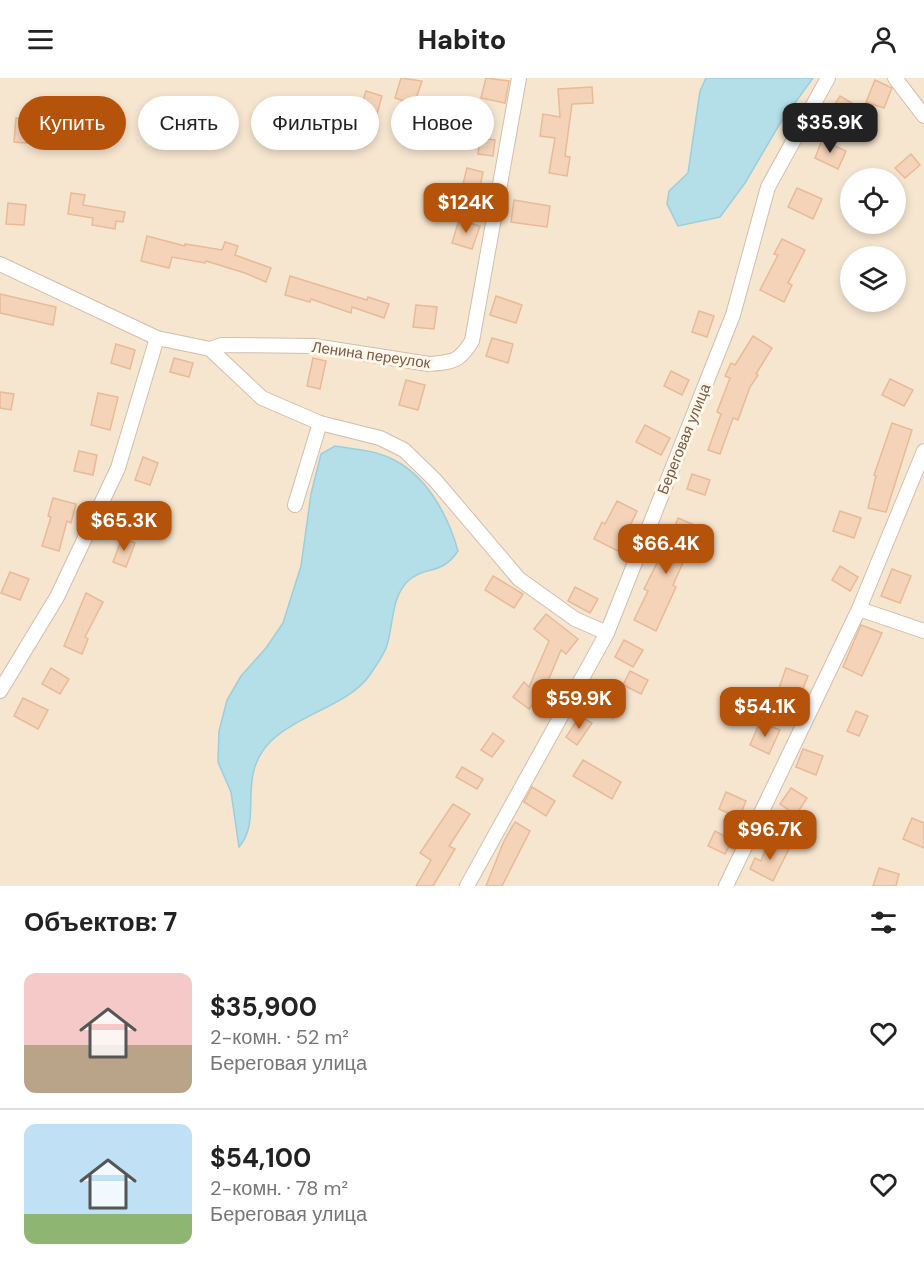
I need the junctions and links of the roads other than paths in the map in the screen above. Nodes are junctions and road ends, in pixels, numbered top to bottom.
1 (519, 78) edge
2 (828, 78) edge
3 (895, 78) edge
4 (924, 116) edge
5 (0, 264) edge
6 (157, 338) junction
7 (210, 349) junction
8 (320, 423) junction
9 (924, 451) edge
10 (295, 505) dead end
11 (859, 609) junction
12 (924, 631) edge
13 (607, 633) junction
14 (0, 691) edge
15 (467, 886) edge
16 (726, 886) edge

1 - 7 street, Ленина переулок
2 - 13 street, Береговая улица
3 - 4 street
5 - 6 street
6 - 7 street
6 - 14 street
7 - 8 street
8 - 10 street
8 - 13 street
9 - 11 street
11 - 12 street
11 - 16 street
13 - 15 street, Береговая улица

